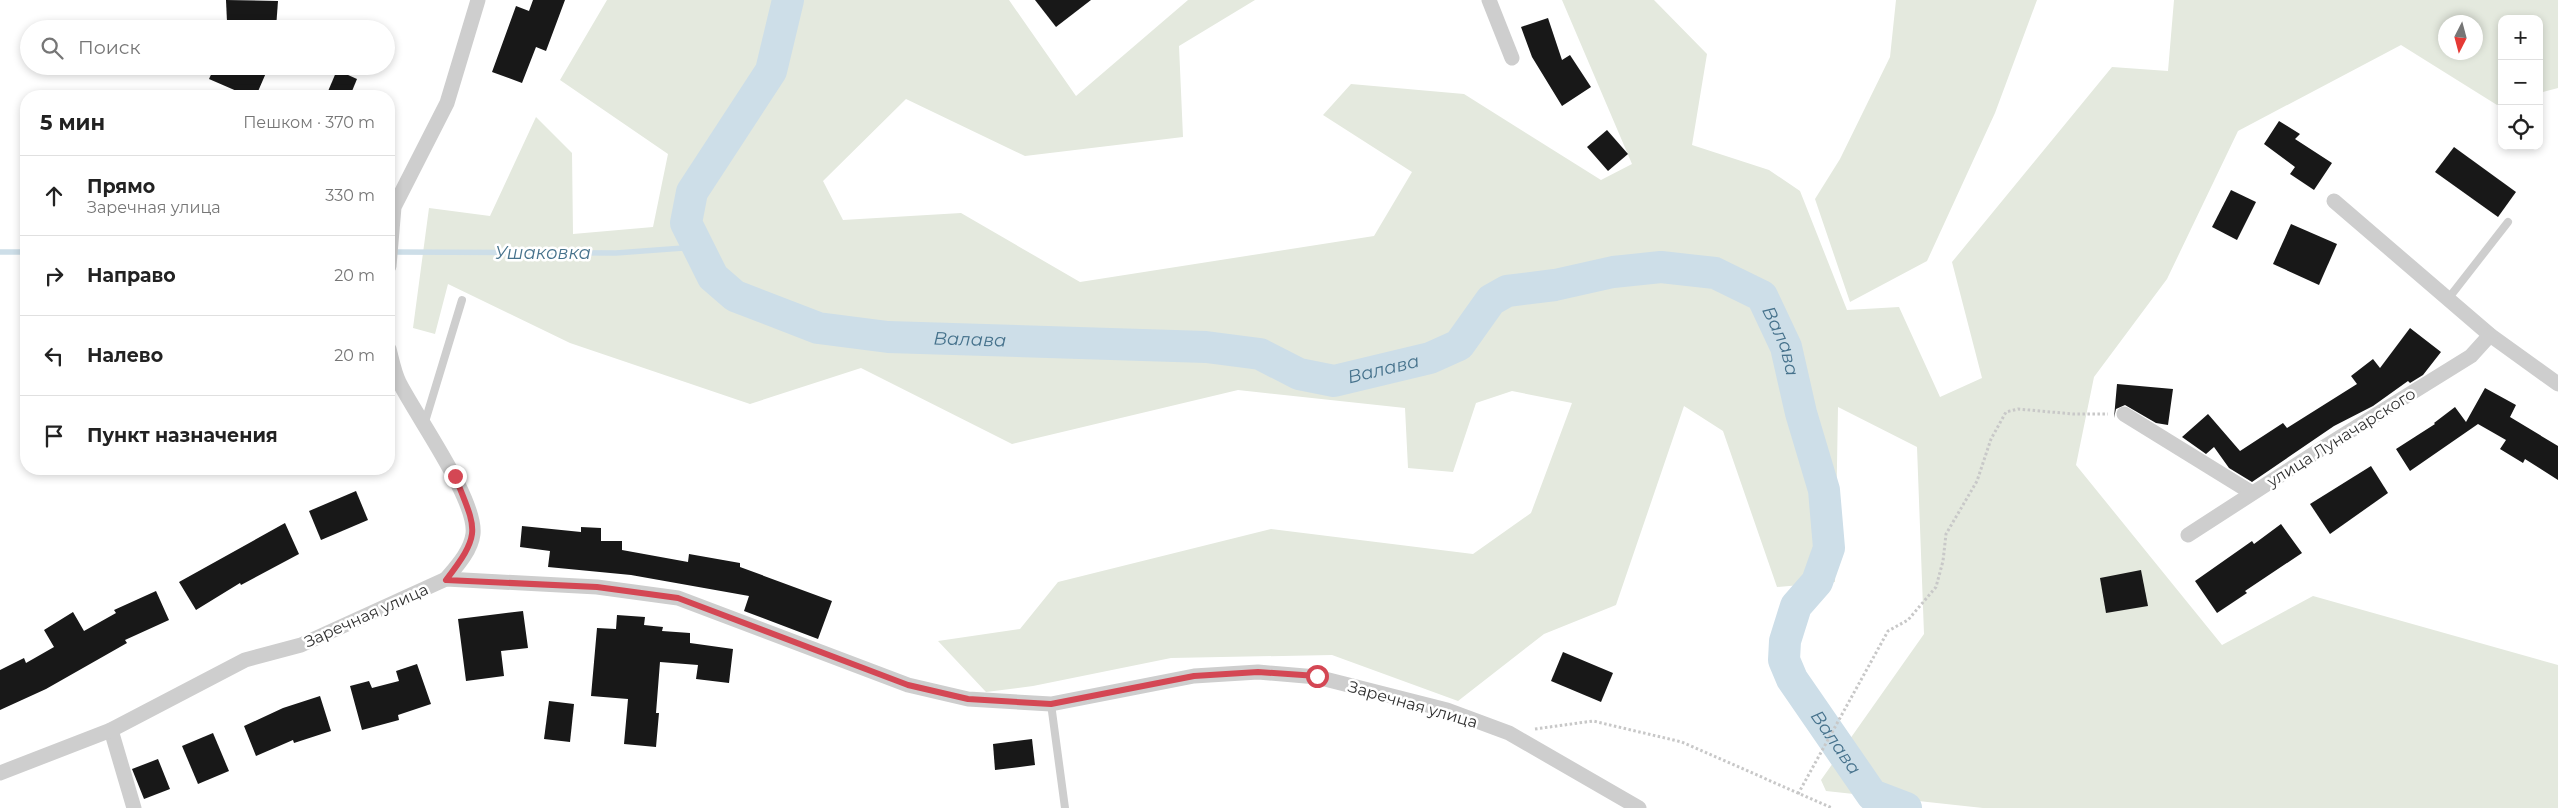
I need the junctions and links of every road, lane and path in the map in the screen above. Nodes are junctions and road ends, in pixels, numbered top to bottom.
1 (478, 0) edge
2 (1490, 0) edge
3 (1512, 58) dead end
4 (2334, 202) dead end
5 (395, 205) edge
6 (2508, 222) dead end
7 (2448, 299) junction
8 (462, 300) dead end
9 (2490, 335) junction
10 (395, 370) edge
11 (2558, 384) edge
12 (2124, 414) joint
13 (424, 426) junction
14 (2252, 493) junction
15 (2188, 536) dead end
16 (446, 580) junction
17 (1051, 704) junction
18 (111, 730) junction
19 (1509, 733) junction
20 (0, 773) edge
21 (1798, 794) junction
22 (134, 808) edge
23 (1066, 808) edge
24 (1639, 808) edge
25 (1832, 808) edge

1 - 5 street
2 - 3 street
4 - 7 street
6 - 7 lane
7 - 9 street
8 - 13 lane
9 - 11 street
9 - 14 street, улица Луначарского
10 - 13 street
12 - 14 street
12 - 21 path
13 - 16 street
14 - 15 street, улица Луначарского
16 - 17 street, Заречная улица
16 - 18 street, Заречная улица
17 - 19 street, Заречная улица
17 - 23 lane
18 - 20 street, Заречная улица
18 - 22 street
19 - 21 path
19 - 24 street, Заречная улица
21 - 25 path

